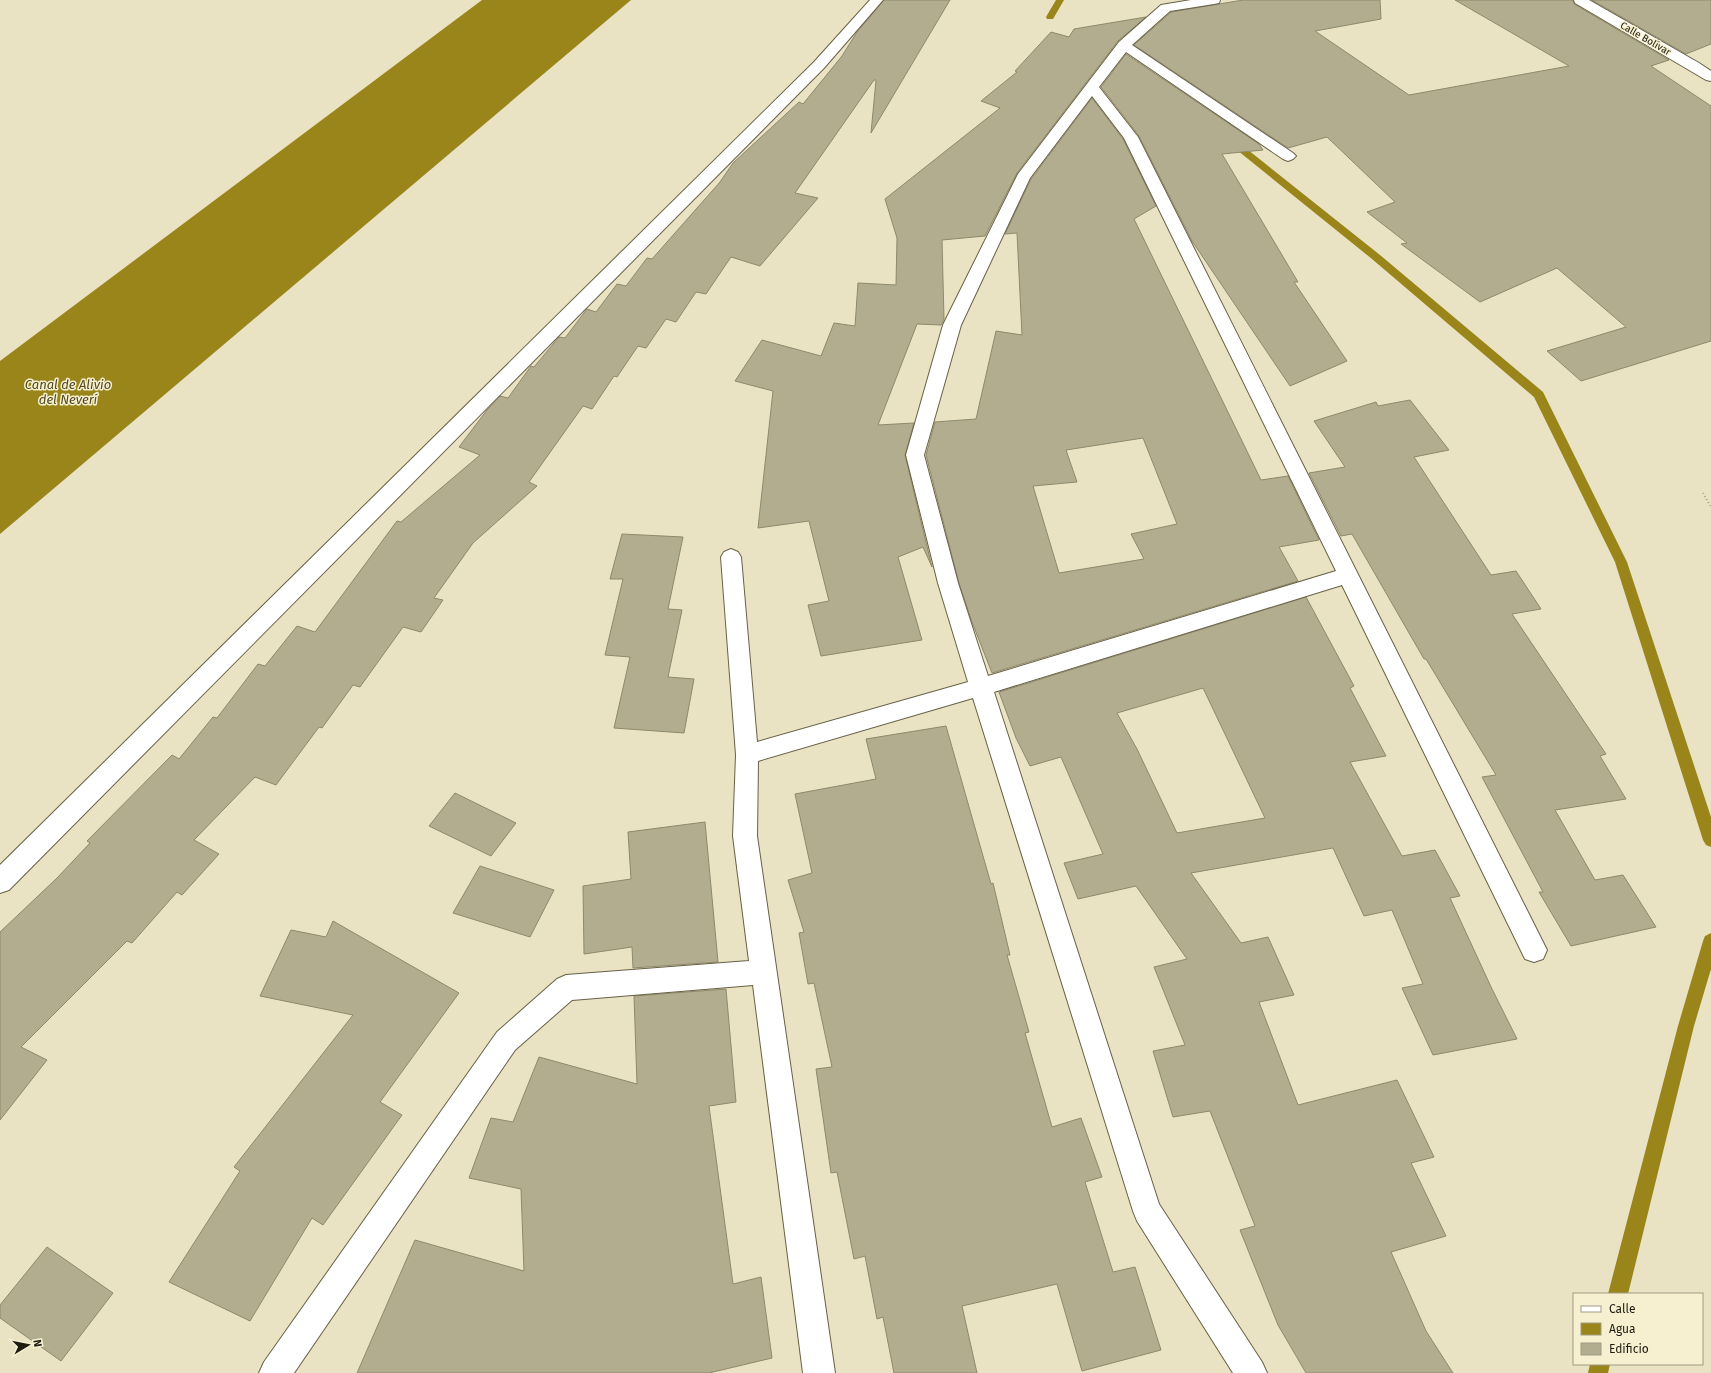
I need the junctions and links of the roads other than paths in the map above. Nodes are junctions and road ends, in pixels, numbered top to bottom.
1 (877, 0) edge
2 (1214, 0) edge
3 (1580, 0) edge
4 (1124, 45) junction
5 (1711, 77) edge
6 (1092, 87) junction
7 (1288, 156) dead end
8 (731, 557) dead end
9 (1348, 575) junction
10 (982, 687) junction
11 (747, 755) junction
12 (0, 882) edge
13 (1534, 950) dead end
14 (764, 972) junction
15 (275, 1373) edge
16 (819, 1373) edge
17 (1251, 1373) edge

1 - 12 street
2 - 4 street
3 - 5 street, Calle Bolívar
4 - 6 street
4 - 7 street
6 - 9 street
6 - 10 street
8 - 11 street
9 - 10 street
9 - 13 street
10 - 11 street
10 - 17 street
11 - 14 street
14 - 15 street
14 - 16 street

